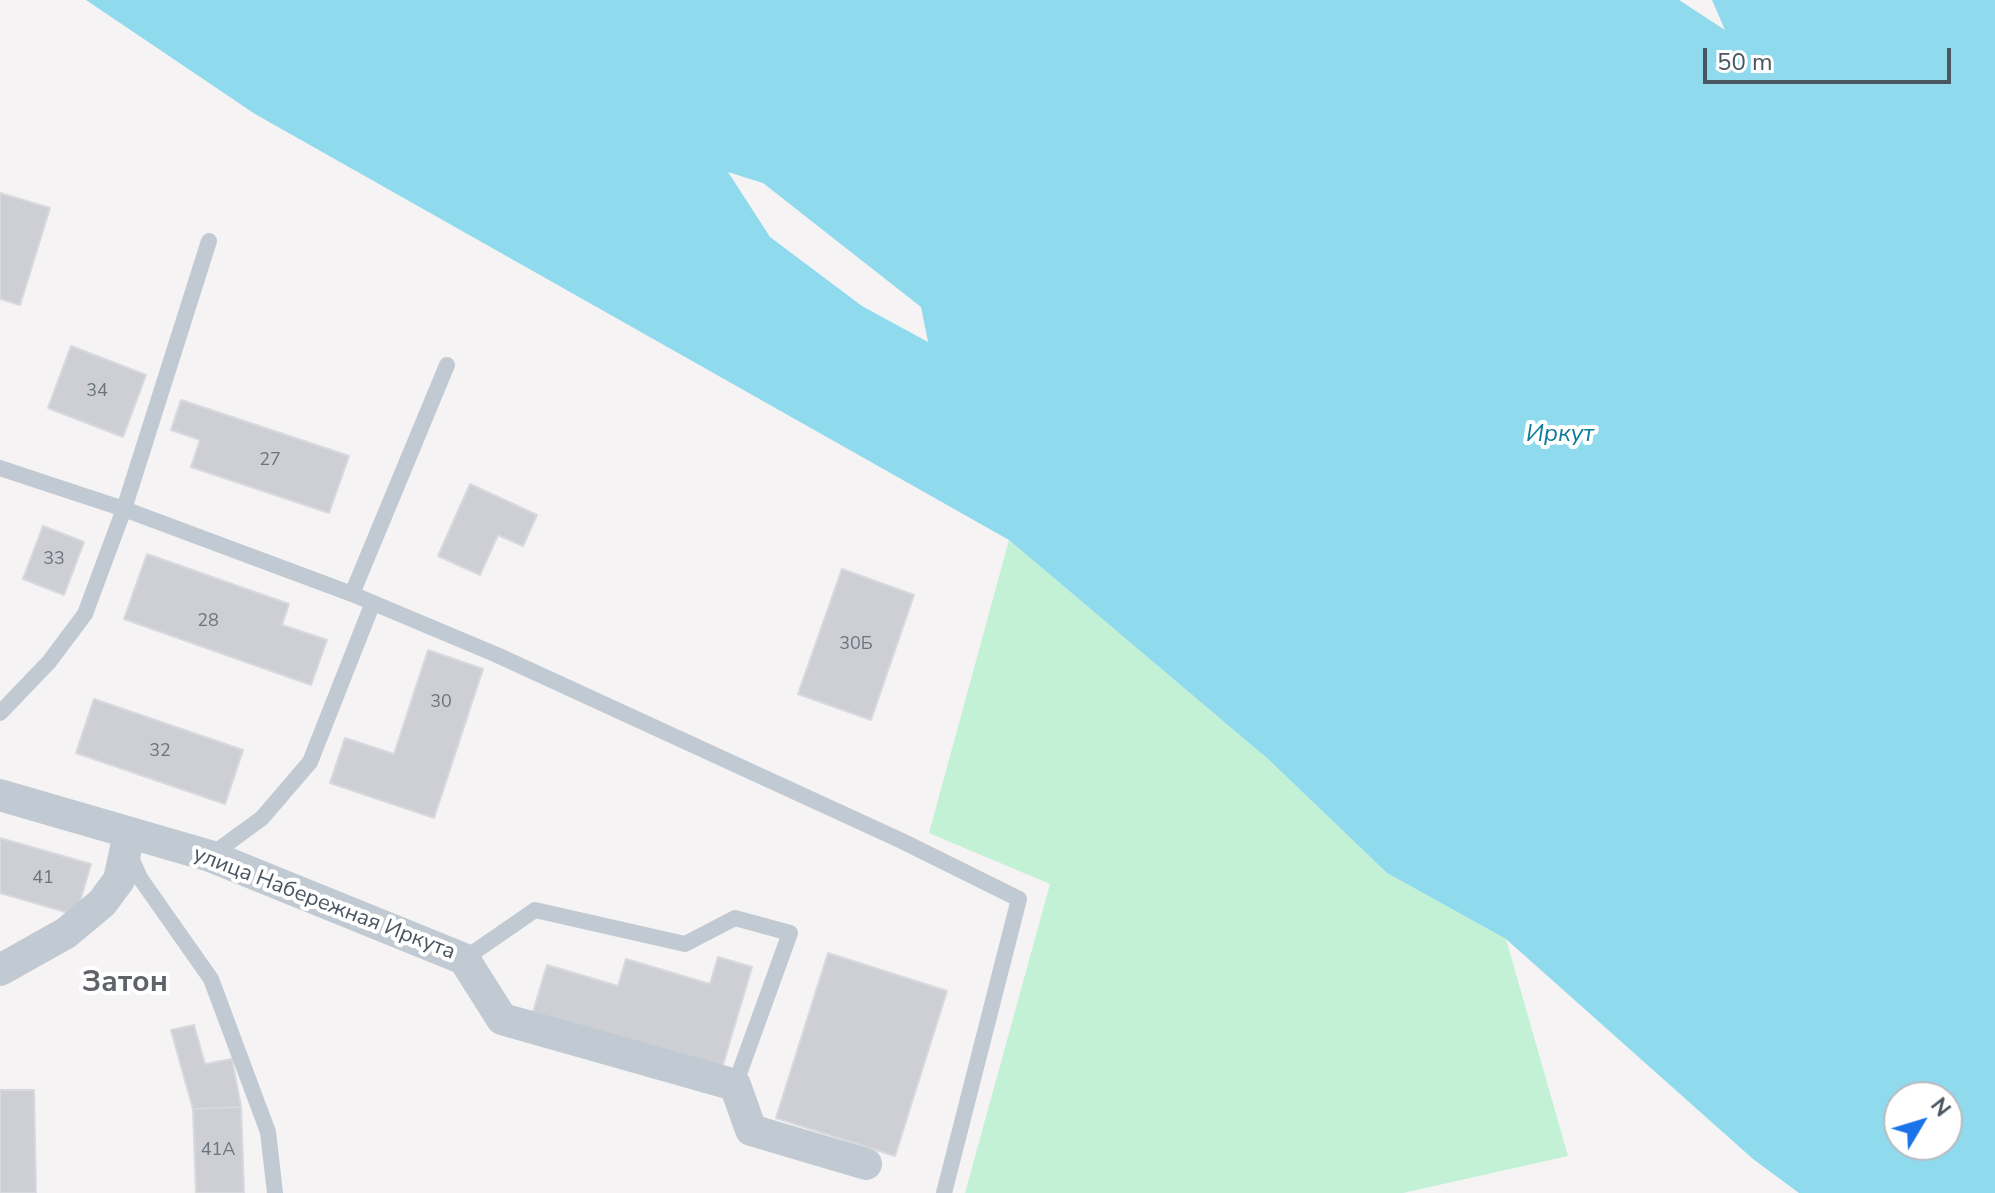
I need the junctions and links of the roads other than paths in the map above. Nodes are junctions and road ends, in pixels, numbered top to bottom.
1 (209, 241) dead end
2 (447, 365) dead end
3 (0, 468) edge
4 (124, 509) junction
5 (352, 594) junction
6 (372, 605) junction
7 (0, 713) edge
8 (0, 795) edge
9 (128, 841) junction
10 (210, 856) junction
11 (464, 959) junction
12 (0, 970) edge
13 (735, 1085) junction
14 (866, 1164) dead end
15 (275, 1193) edge
16 (944, 1193) edge

1 - 4 lane
2 - 5 lane
3 - 4 lane
4 - 5 lane
4 - 7 lane
5 - 6 lane
6 - 10 lane
6 - 16 lane
8 - 9 street, улица Набережная Иркута
9 - 10 street, улица Набережная Иркута
9 - 12 street
9 - 15 lane
10 - 11 street, улица Набережная Иркута
11 - 13 street, улица Набережная Иркута
11 - 13 lane
13 - 14 street

